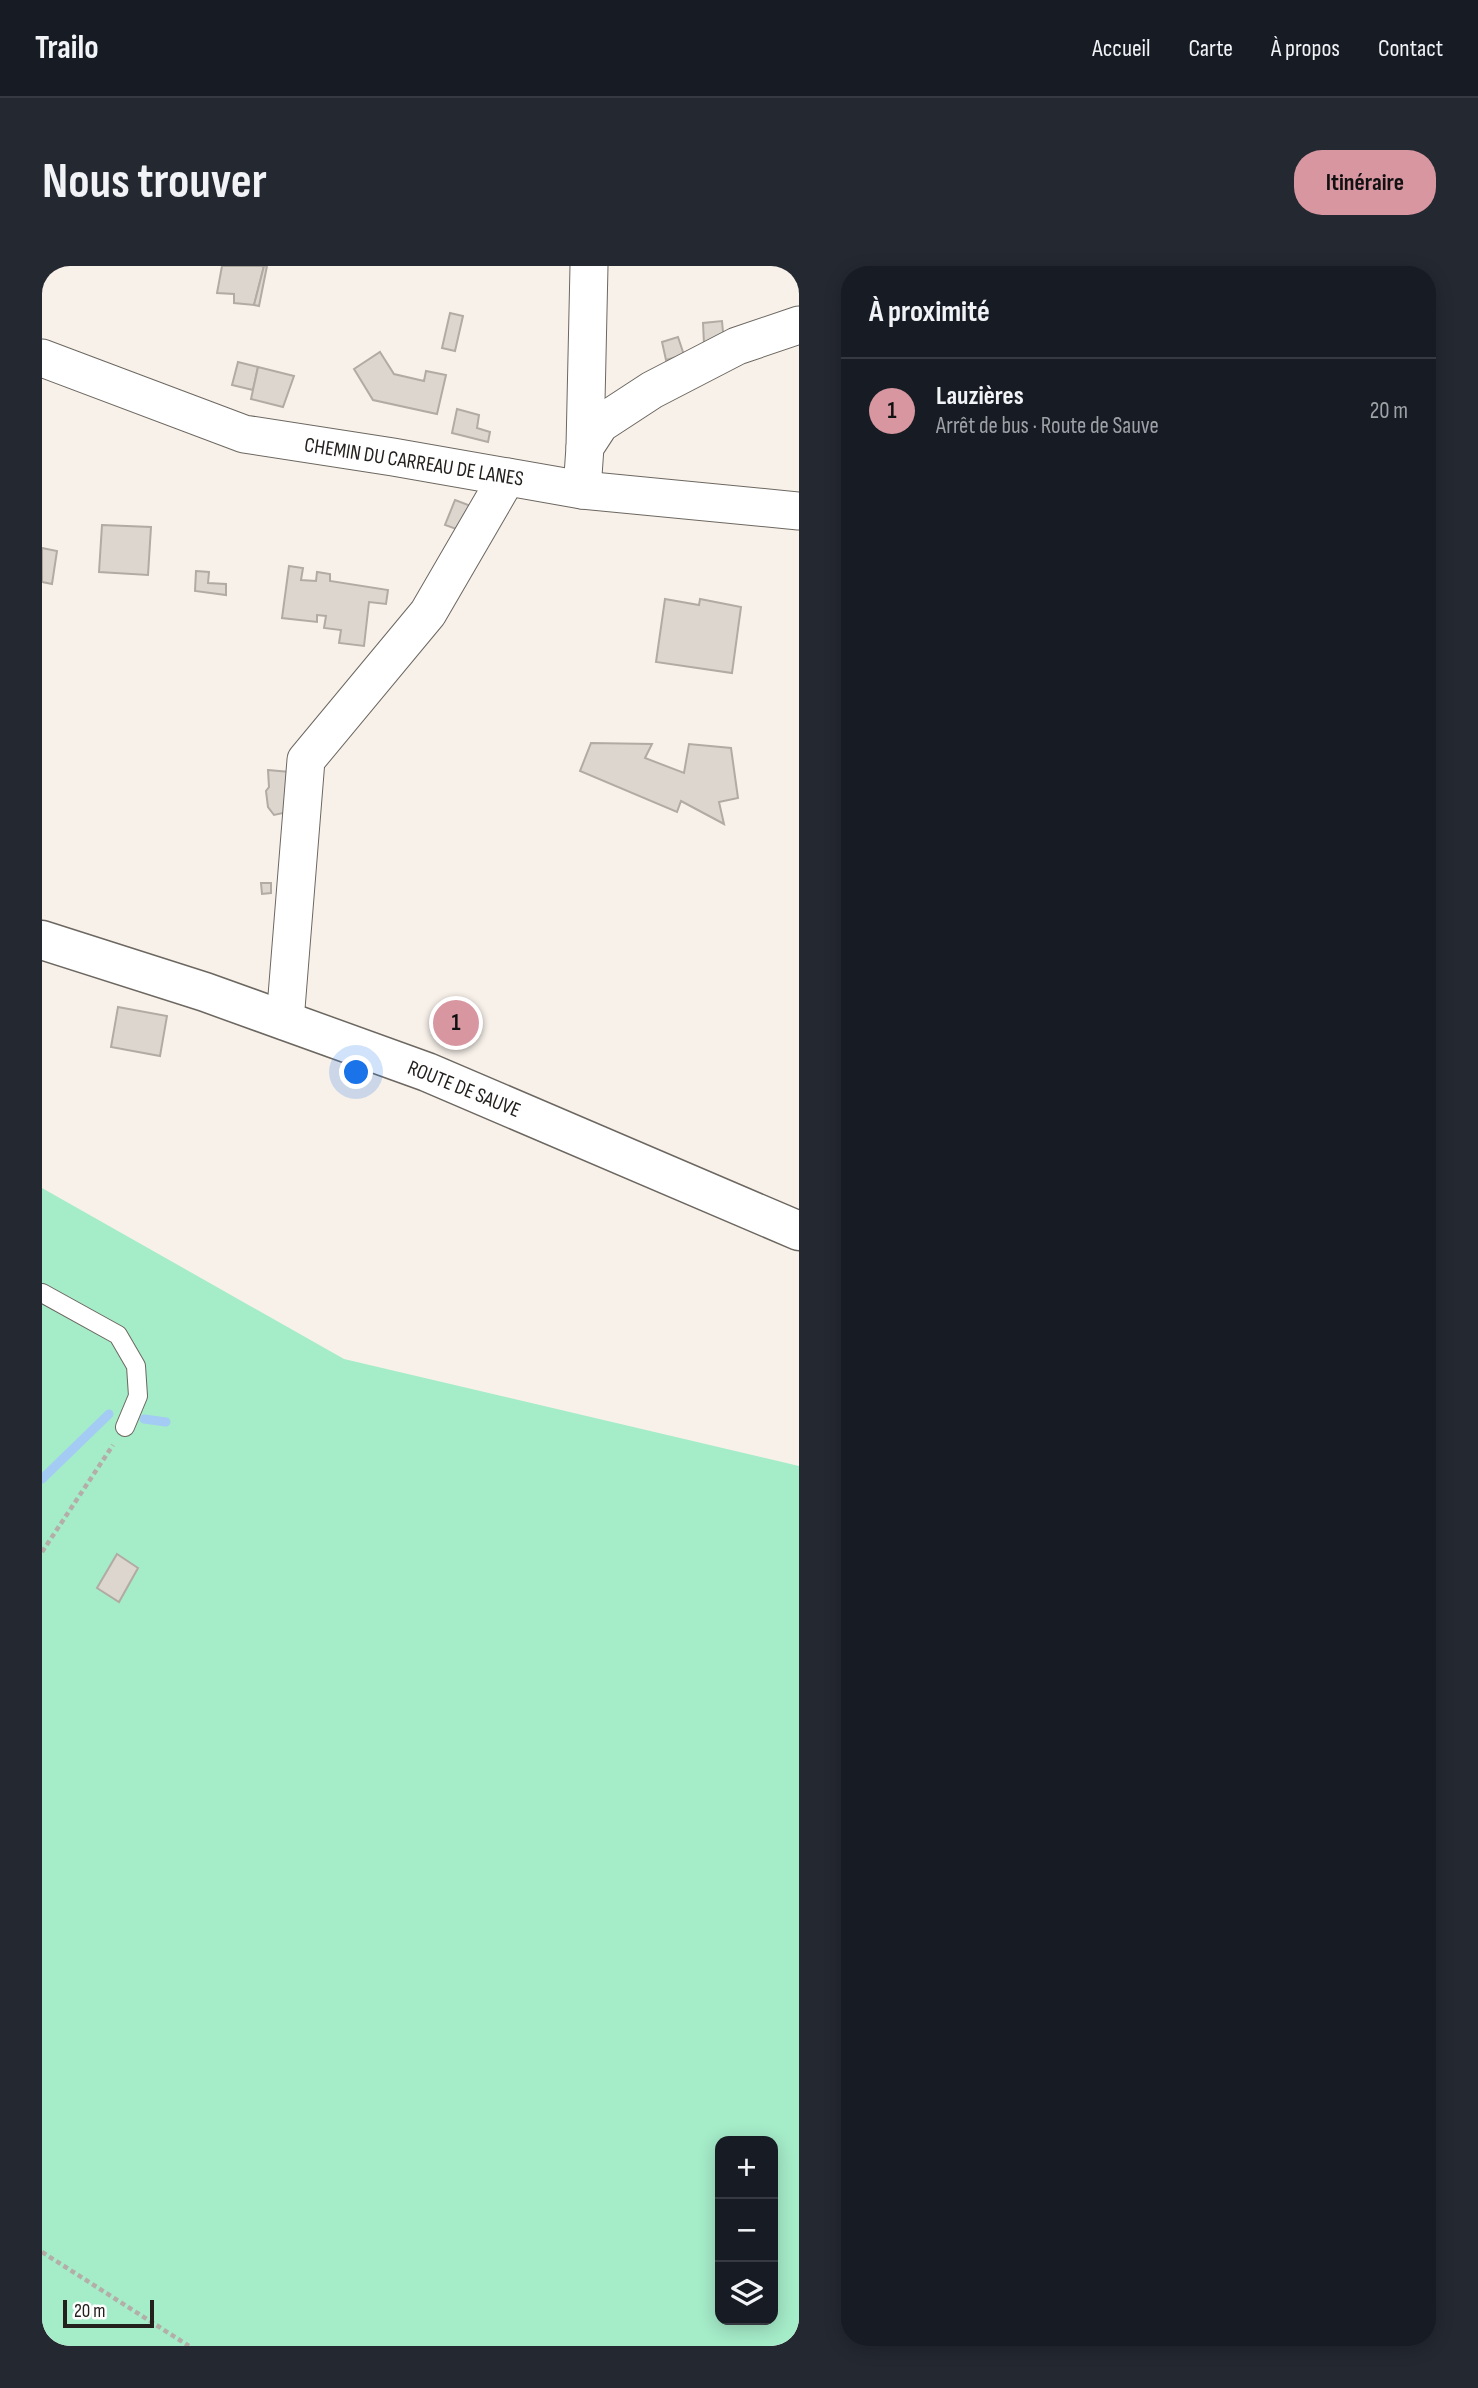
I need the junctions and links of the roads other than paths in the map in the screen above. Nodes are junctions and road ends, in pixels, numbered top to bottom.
1 (589, 266) edge
2 (799, 326) edge
3 (42, 358) edge
4 (584, 447) junction
5 (507, 477) junction
6 (582, 490) junction
7 (799, 511) edge
8 (42, 940) edge
9 (285, 1021) junction
10 (799, 1231) edge
11 (42, 1293) edge
12 (125, 1426) road end

1 - 4 street
2 - 4 street
3 - 5 street, CHEMIN DU CARREAU DE LANES
4 - 6 street
5 - 6 street, CHEMIN DU CARREAU DE LANES
5 - 9 street
6 - 7 street, CHEMIN DU CARREAU DE LANES
8 - 9 main road, ROUTE DE SAUVE
9 - 10 main road, ROUTE DE SAUVE
11 - 12 lane

